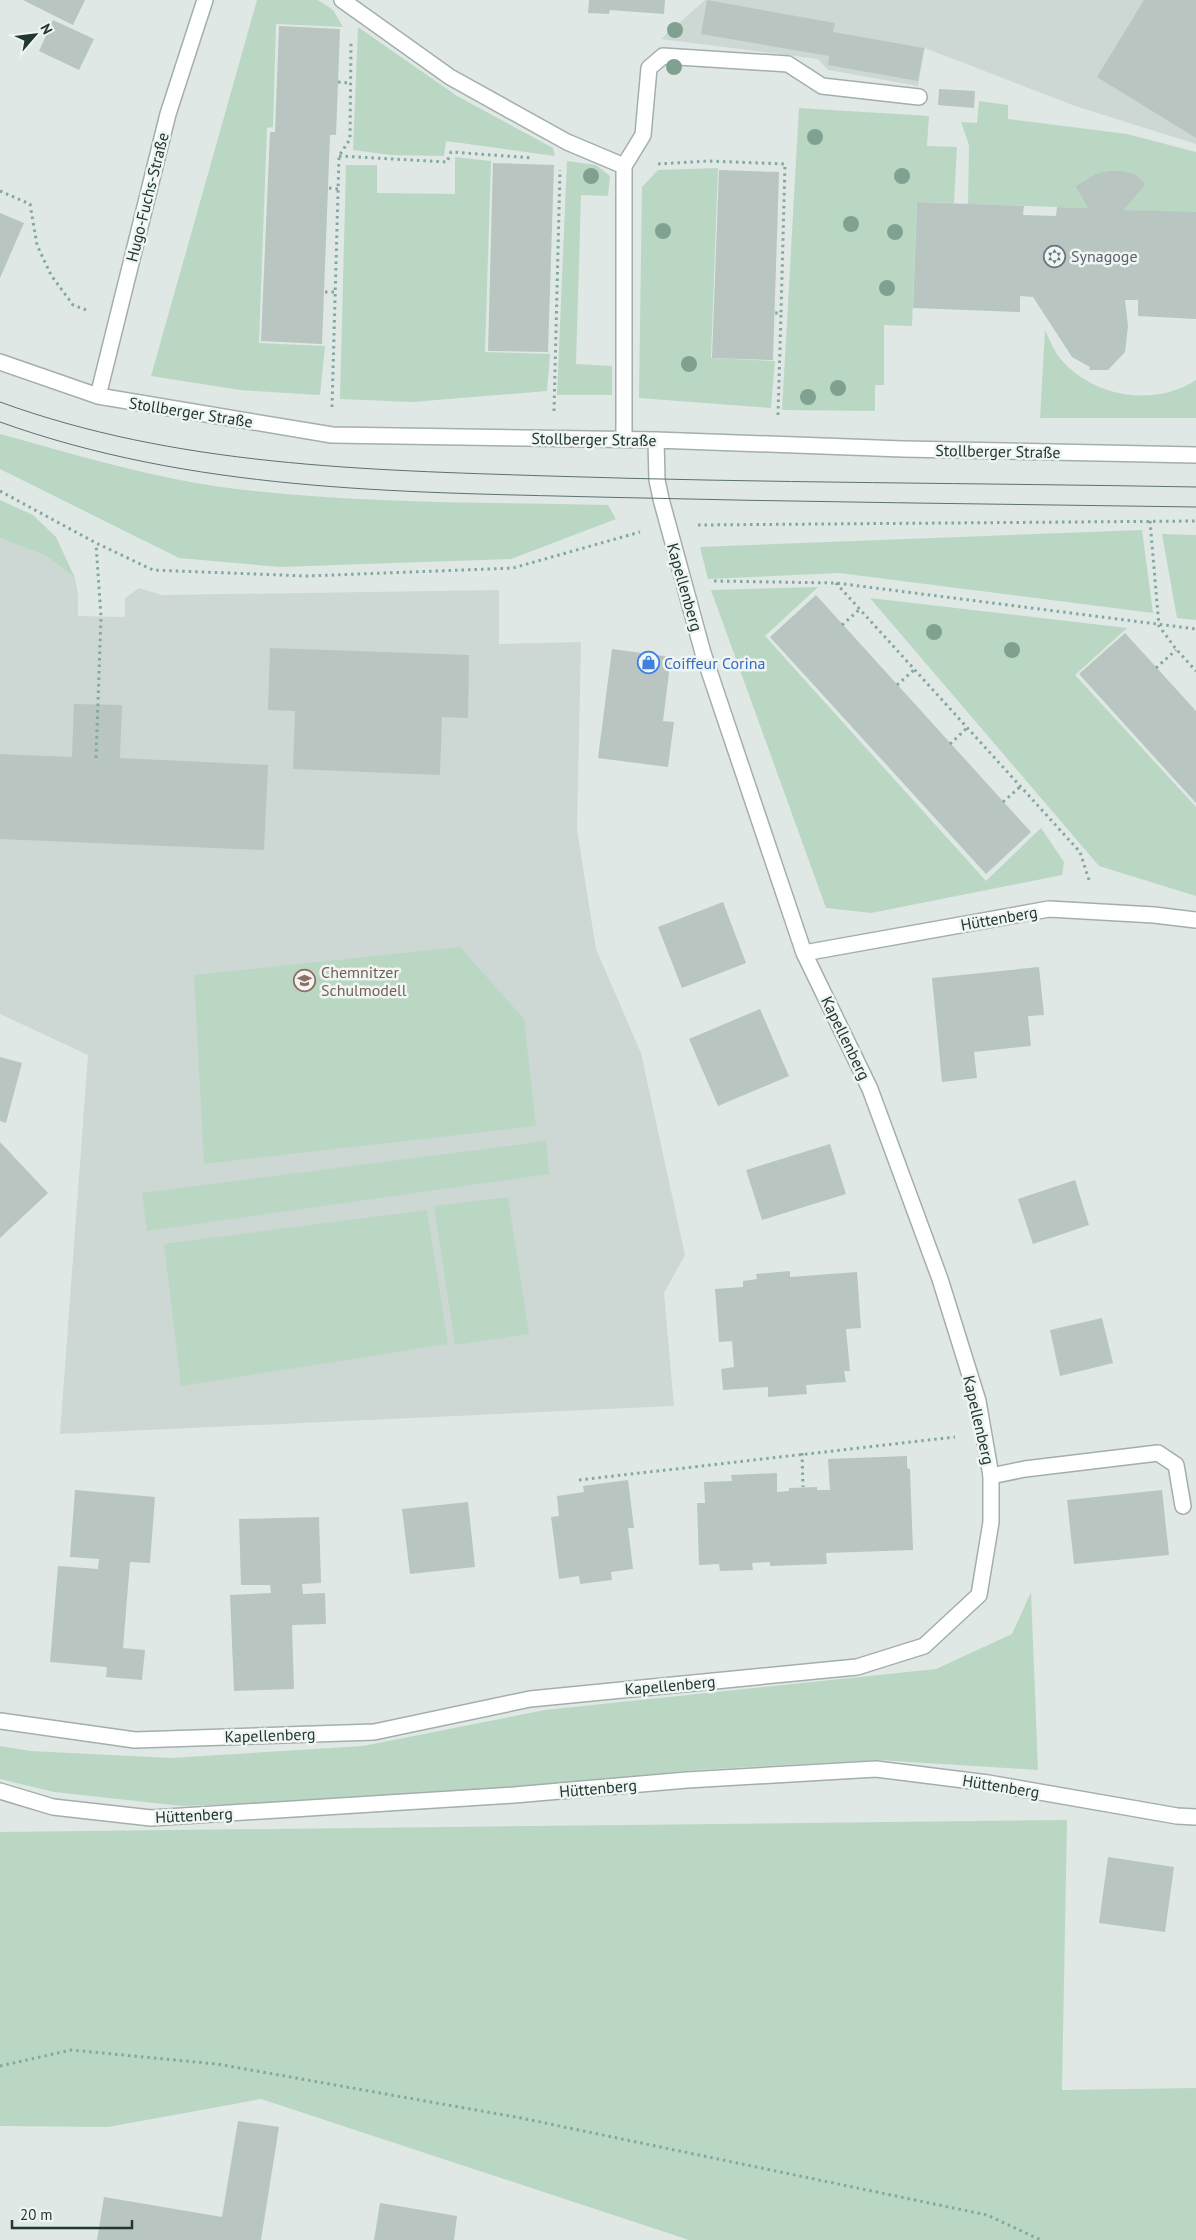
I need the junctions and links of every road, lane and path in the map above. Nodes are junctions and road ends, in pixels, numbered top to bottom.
1 (205, 0) edge
2 (347, 3) edge
3 (338, 82) dead end
4 (351, 82) junction
5 (919, 97) dead end
6 (339, 156) junction
7 (541, 158) dead end
8 (561, 160) dead end
9 (624, 166) junction
10 (329, 188) dead end
11 (338, 189) junction
12 (0, 191) edge
13 (552, 217) dead end
14 (559, 217) junction
15 (778, 219) dead end
16 (784, 219) junction
17 (325, 292) dead end
18 (336, 292) junction
19 (550, 310) dead end
20 (557, 311) junction
21 (775, 313) dead end
22 (781, 313) junction
23 (116, 321) junction
24 (0, 362) edge
25 (98, 396) junction
26 (332, 435) junction
27 (553, 439) junction
28 (624, 439) junction
29 (656, 440) junction
30 (777, 444) junction
31 (1196, 455) edge
32 (0, 491) edge
33 (1150, 521) junction
34 (1196, 521) edge
35 (668, 525) junction
36 (96, 543) junction
37 (684, 580) junction
38 (836, 583) junction
39 (860, 608) junction
40 (842, 625) dead end
41 (1160, 626) junction
42 (1196, 629) edge
43 (1176, 649) junction
44 (1156, 668) dead end
45 (915, 669) junction
46 (1196, 671) edge
47 (897, 685) dead end
48 (968, 727) junction
49 (950, 744) dead end
50 (96, 758) dead end
51 (1021, 786) junction
52 (1003, 802) dead end
53 (1100, 912) junction
54 (1196, 920) edge
55 (804, 953) junction
56 (985, 1435) junction
57 (802, 1454) junction
58 (991, 1476) junction
59 (578, 1480) dead end
60 (803, 1487) dead end
61 (1183, 1506) dead end
62 (0, 1721) edge
63 (0, 1791) edge
64 (1196, 1817) edge
65 (0, 2066) edge
66 (1041, 2240) edge

1 - 23 street, Hugo-Fuchs-Straße
2 - 4 path
2 - 9 street
3 - 4 path
4 - 6 path
5 - 9 street
6 - 7 path
6 - 11 path
8 - 14 path
9 - 16 path
9 - 28 street
10 - 11 path
11 - 18 path
12 - 23 path
13 - 14 path
14 - 20 path
15 - 16 path
16 - 22 path
17 - 18 path
18 - 26 path
19 - 20 path
20 - 27 path
21 - 22 path
22 - 30 path
23 - 25 street, Hugo-Fuchs-Straße
24 - 25 street, Stollberger Straße
25 - 26 street, Stollberger Straße
26 - 27 street, Stollberger Straße
27 - 28 street, Stollberger Straße
28 - 29 street, Stollberger Straße
29 - 30 street, Stollberger Straße
29 - 35 street, Kapellenberg
30 - 31 street, Stollberger Straße
32 - 36 path
33 - 34 path
33 - 35 path
33 - 41 path
35 - 36 path
35 - 37 street, Kapellenberg
36 - 50 path
37 - 38 path
37 - 55 street, Kapellenberg
38 - 39 path
38 - 41 path
39 - 40 path
39 - 45 path
41 - 42 path
41 - 43 path
43 - 44 path
43 - 46 path
45 - 47 path
45 - 48 path
48 - 49 path
48 - 51 path
51 - 52 path
51 - 53 path
53 - 54 street, Hüttenberg
53 - 55 street, Hüttenberg
55 - 56 street, Kapellenberg
56 - 57 path
56 - 58 street, Kapellenberg
57 - 59 path
57 - 60 path
58 - 61 street
58 - 62 street, Kapellenberg
63 - 64 street, Hüttenberg
65 - 66 path

